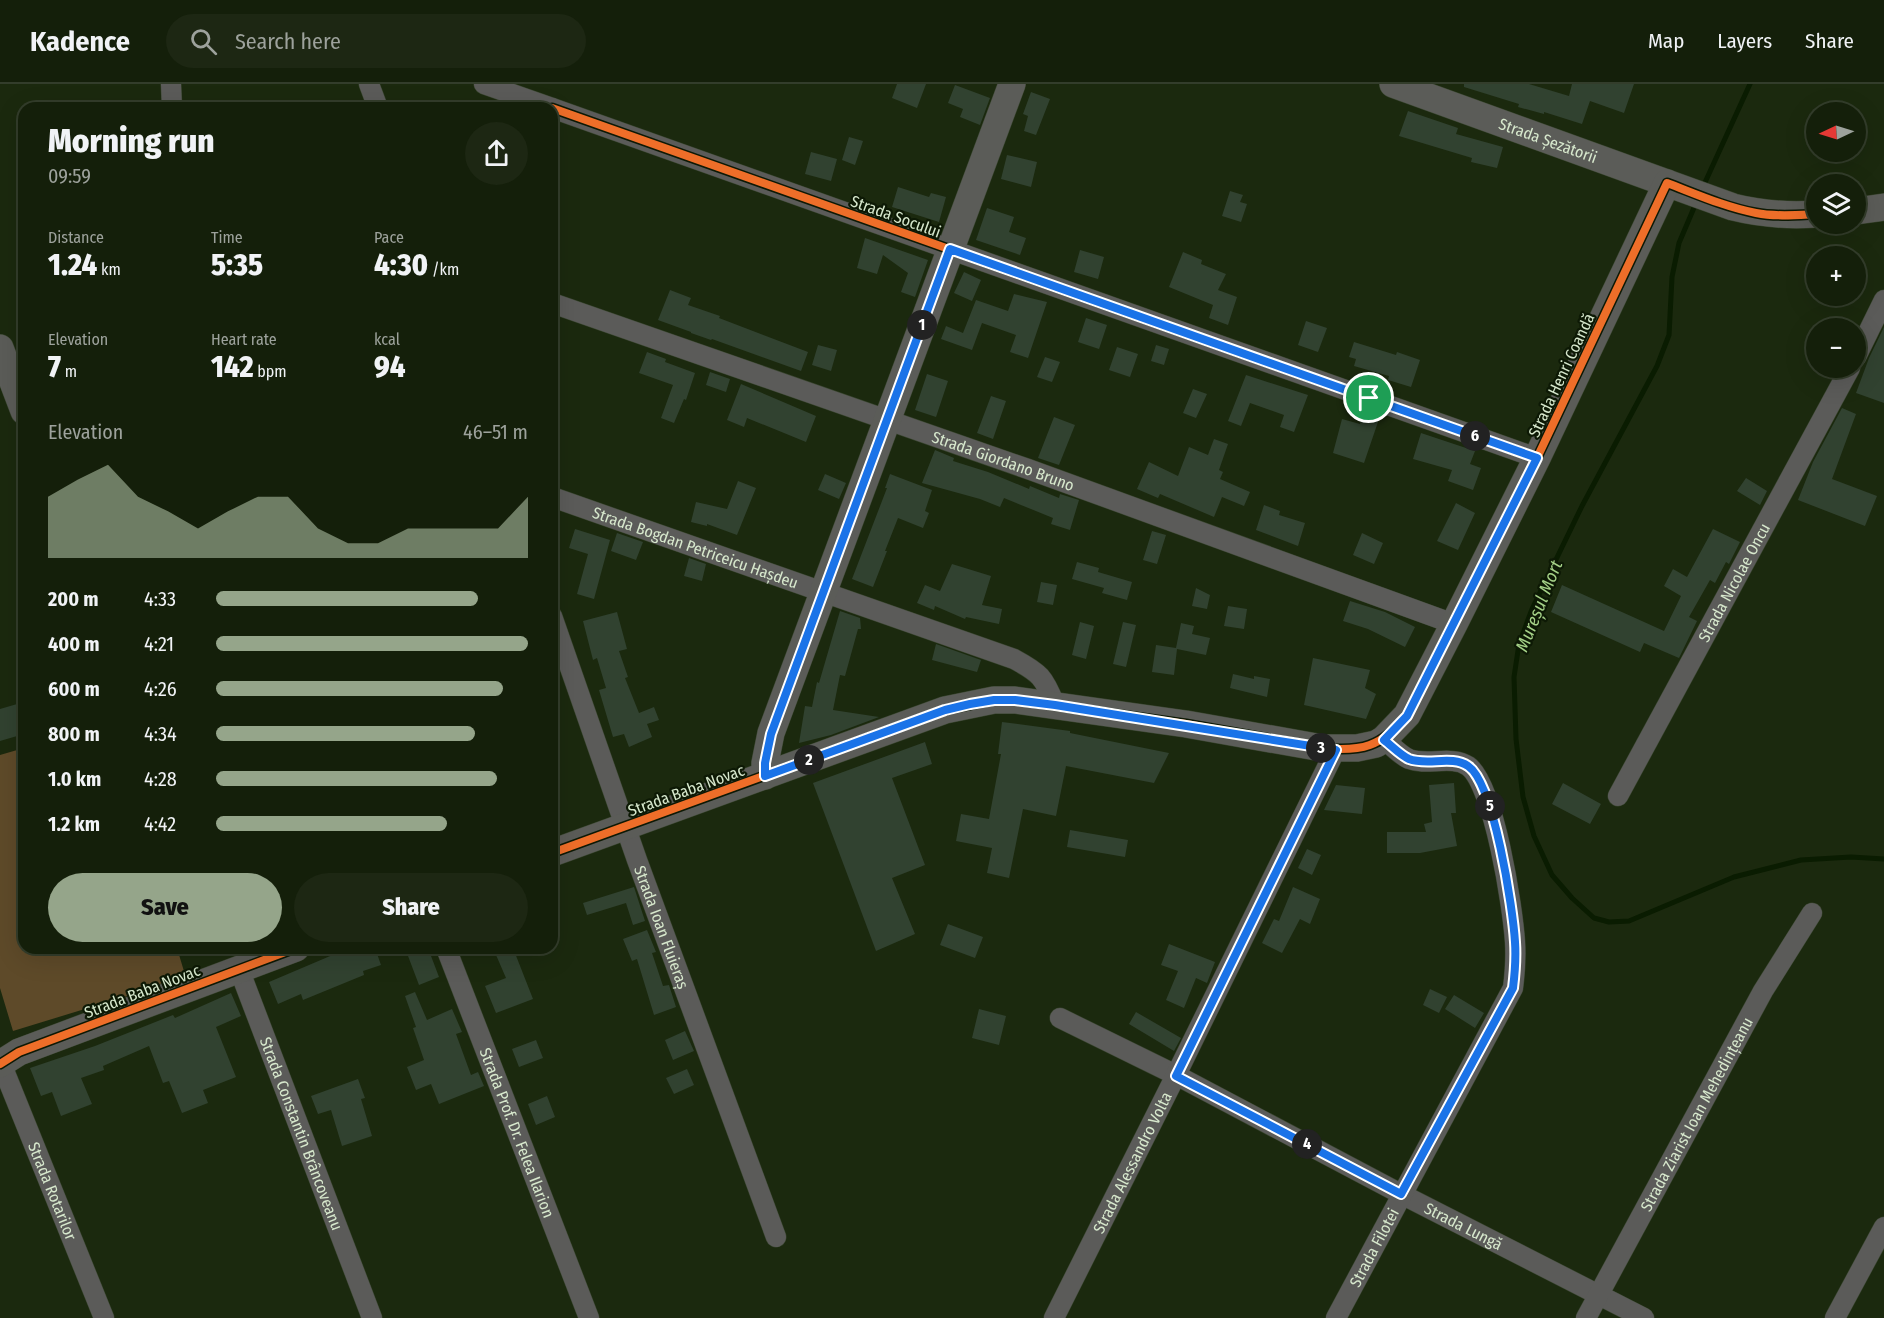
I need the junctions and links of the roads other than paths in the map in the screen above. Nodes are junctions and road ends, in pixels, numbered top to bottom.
1 (171, 84) edge
2 (369, 84) edge
3 (484, 84) edge
4 (1012, 84) edge
5 (1393, 84) edge
6 (172, 102) edge
7 (376, 102) edge
8 (535, 102) edge
9 (558, 110) edge
10 (1667, 183) junction
11 (1884, 207) edge
12 (1866, 210) edge
13 (1806, 215) edge
14 (950, 249) junction
15 (1884, 300) edge
16 (558, 305) edge
17 (1866, 337) edge
18 (0, 348) edge
19 (1845, 378) edge
20 (18, 395) edge
21 (887, 420) junction
22 (1537, 458) junction
23 (558, 499) edge
24 (824, 592) junction
25 (1454, 624) junction
26 (558, 633) edge
27 (1055, 705) junction
28 (1384, 740) junction
29 (1347, 749) junction
30 (765, 776) junction
31 (1618, 796) dead end
32 (625, 826) junction
33 (558, 851) edge
34 (1812, 913) dead end
35 (263, 954) edge
36 (449, 954) edge
37 (235, 959) edge
38 (1060, 1018) dead end
39 (0, 1063) edge
40 (1176, 1076) junction
41 (1401, 1194) junction
42 (1884, 1227) edge
43 (776, 1237) dead end
44 (1599, 1294) junction
45 (104, 1318) edge
46 (372, 1318) edge
47 (589, 1318) edge
48 (1054, 1318) edge
49 (1336, 1318) edge
50 (1586, 1318) edge
51 (1644, 1318) edge
52 (1835, 1318) edge

1 - 6 street
2 - 7 street
3 - 8 street, Strada Socului
4 - 14 street
5 - 10 street, Strada Șezătorii
9 - 14 street, Strada Socului
10 - 13 street, Strada Șezătorii
10 - 22 street, Strada Henri Coandă
11 - 12 street
14 - 21 street
14 - 22 street, Strada Socului
15 - 17 street
16 - 21 street, Strada Giordano Bruno
18 - 20 street
19 - 31 street, Strada Nicolae Oncu
21 - 24 street
21 - 25 street, Strada Giordano Bruno
22 - 25 street, Strada Henri Coandă
23 - 24 street, Strada Bogdan Petriceicu Hașdeu
24 - 27 street, Strada Bogdan Petriceicu Hașdeu
24 - 30 street
25 - 28 street, Strada Henri Coandă
26 - 32 street, Strada Ioan Fluieraș
27 - 29 street, Strada Baba Novac
27 - 30 street, Strada Baba Novac
28 - 29 street, Strada Henri Coandă
28 - 41 street, Strada Filotei
29 - 40 street, Strada Alessandro Volta
30 - 32 street, Strada Baba Novac
32 - 33 street, Strada Baba Novac
32 - 43 street, Strada Ioan Fluieraș
34 - 44 street, Strada Ziarist Ioan Mehedințeanu
35 - 37 street, Strada Baba Novac
36 - 47 street, Strada Prof. Dr. Felea Ilarion
37 - 39 street, Strada Baba Novac
37 - 46 street, Strada Constantin Brâncoveanu
38 - 40 street, Strada Lungă
39 - 45 street, Strada Rotarilor
40 - 41 street, Strada Lungă
40 - 48 street, Strada Alessandro Volta
41 - 44 street, Strada Lungă
41 - 49 street, Strada Filotei
42 - 52 street
44 - 50 street, Strada Ziarist Ioan Mehedințeanu
44 - 51 street, Strada Lungă

